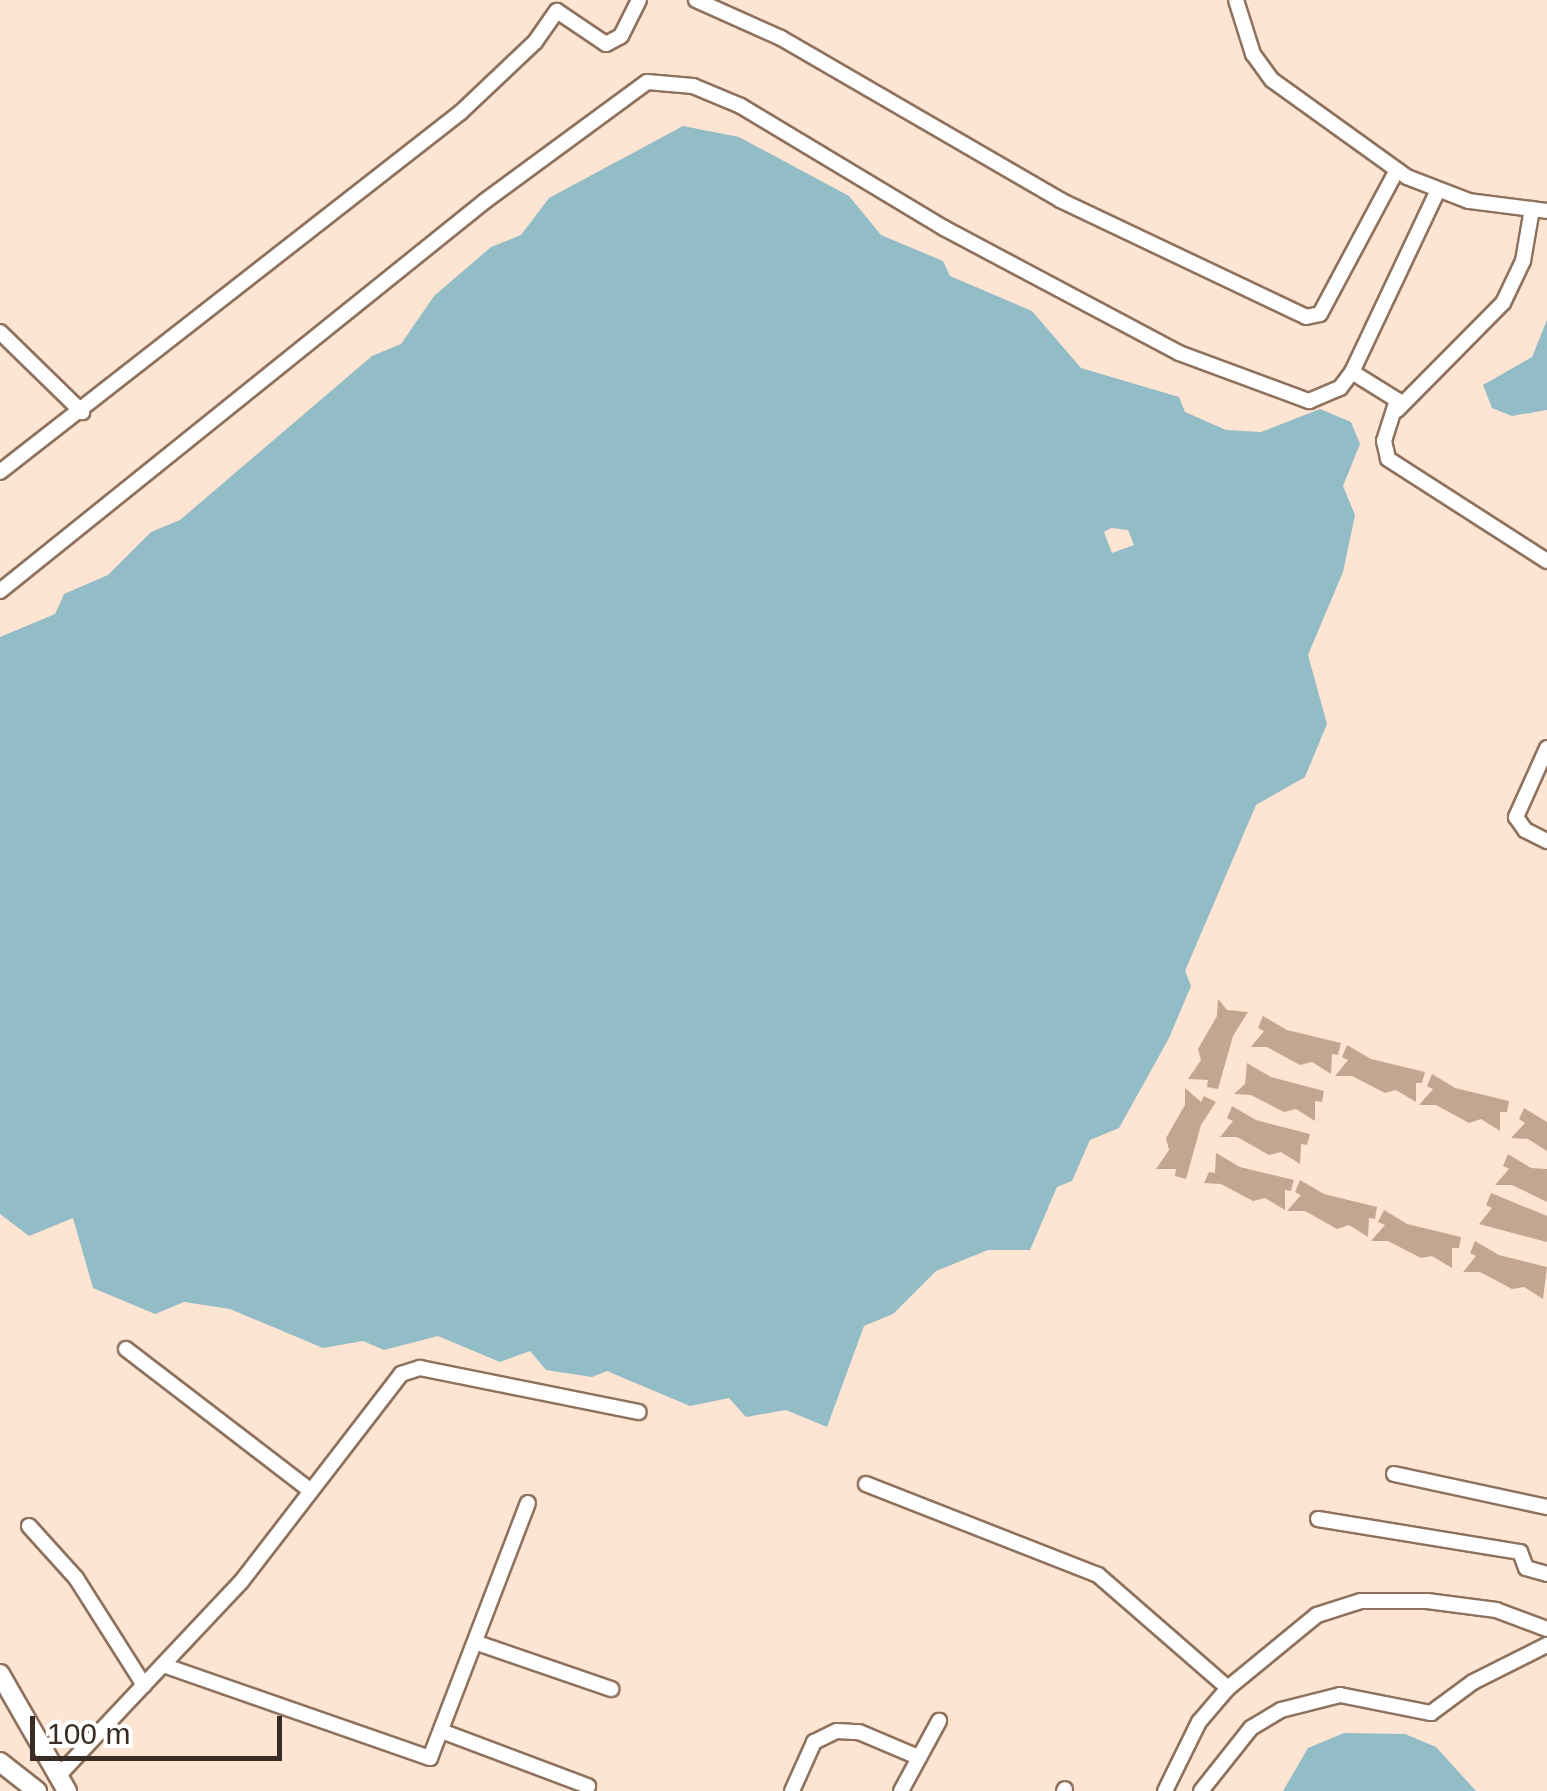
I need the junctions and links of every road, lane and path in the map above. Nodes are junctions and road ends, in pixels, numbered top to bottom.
1 (638, 0) edge
2 (696, 0) edge
3 (1236, 0) edge
4 (558, 6) edge
5 (1397, 170) junction
6 (1437, 192) junction
7 (1540, 210) edge
8 (0, 332) edge
9 (1352, 372) junction
10 (1397, 410) junction
11 (82, 412) junction
12 (0, 472) edge
13 (1547, 562) edge
14 (0, 591) edge
15 (1547, 748) edge
16 (1547, 840) edge
17 (126, 1349) dead end
18 (639, 1412) dead end
19 (1394, 1474) dead end
20 (866, 1484) dead end
21 (312, 1491) junction
22 (528, 1503) dead end
23 (1547, 1507) edge
24 (1318, 1519) dead end
25 (29, 1526) dead end
26 (1547, 1574) edge
27 (1547, 1629) edge
28 (477, 1643) junction
29 (1547, 1644) edge
30 (163, 1665) junction
31 (0, 1674) edge
32 (144, 1685) junction
33 (1228, 1688) junction
34 (611, 1690) dead end
35 (939, 1721) dead end
36 (444, 1732) junction
37 (918, 1758) junction
38 (0, 1762) edge
39 (63, 1783) edge
40 (588, 1786) dead end
41 (37, 1791) edge
42 (792, 1791) edge
43 (901, 1791) edge
44 (1164, 1791) edge
45 (1202, 1791) edge

1 - 4 street
2 - 5 street
3 - 5 street
4 - 11 street
5 - 6 street
6 - 7 street
6 - 9 street
7 - 10 street
8 - 11 street
9 - 10 street
9 - 14 street
10 - 13 street
11 - 12 street
15 - 16 street
17 - 21 street
18 - 21 street
19 - 23 street
20 - 33 street
21 - 30 street
22 - 28 street
24 - 26 street
25 - 32 street
27 - 33 street
28 - 34 street
28 - 36 street
29 - 45 street
30 - 32 street
30 - 36 street
31 - 39 street
32 - 39 street
33 - 44 street
35 - 37 street
36 - 40 street
37 - 42 street
37 - 43 street
38 - 41 street

